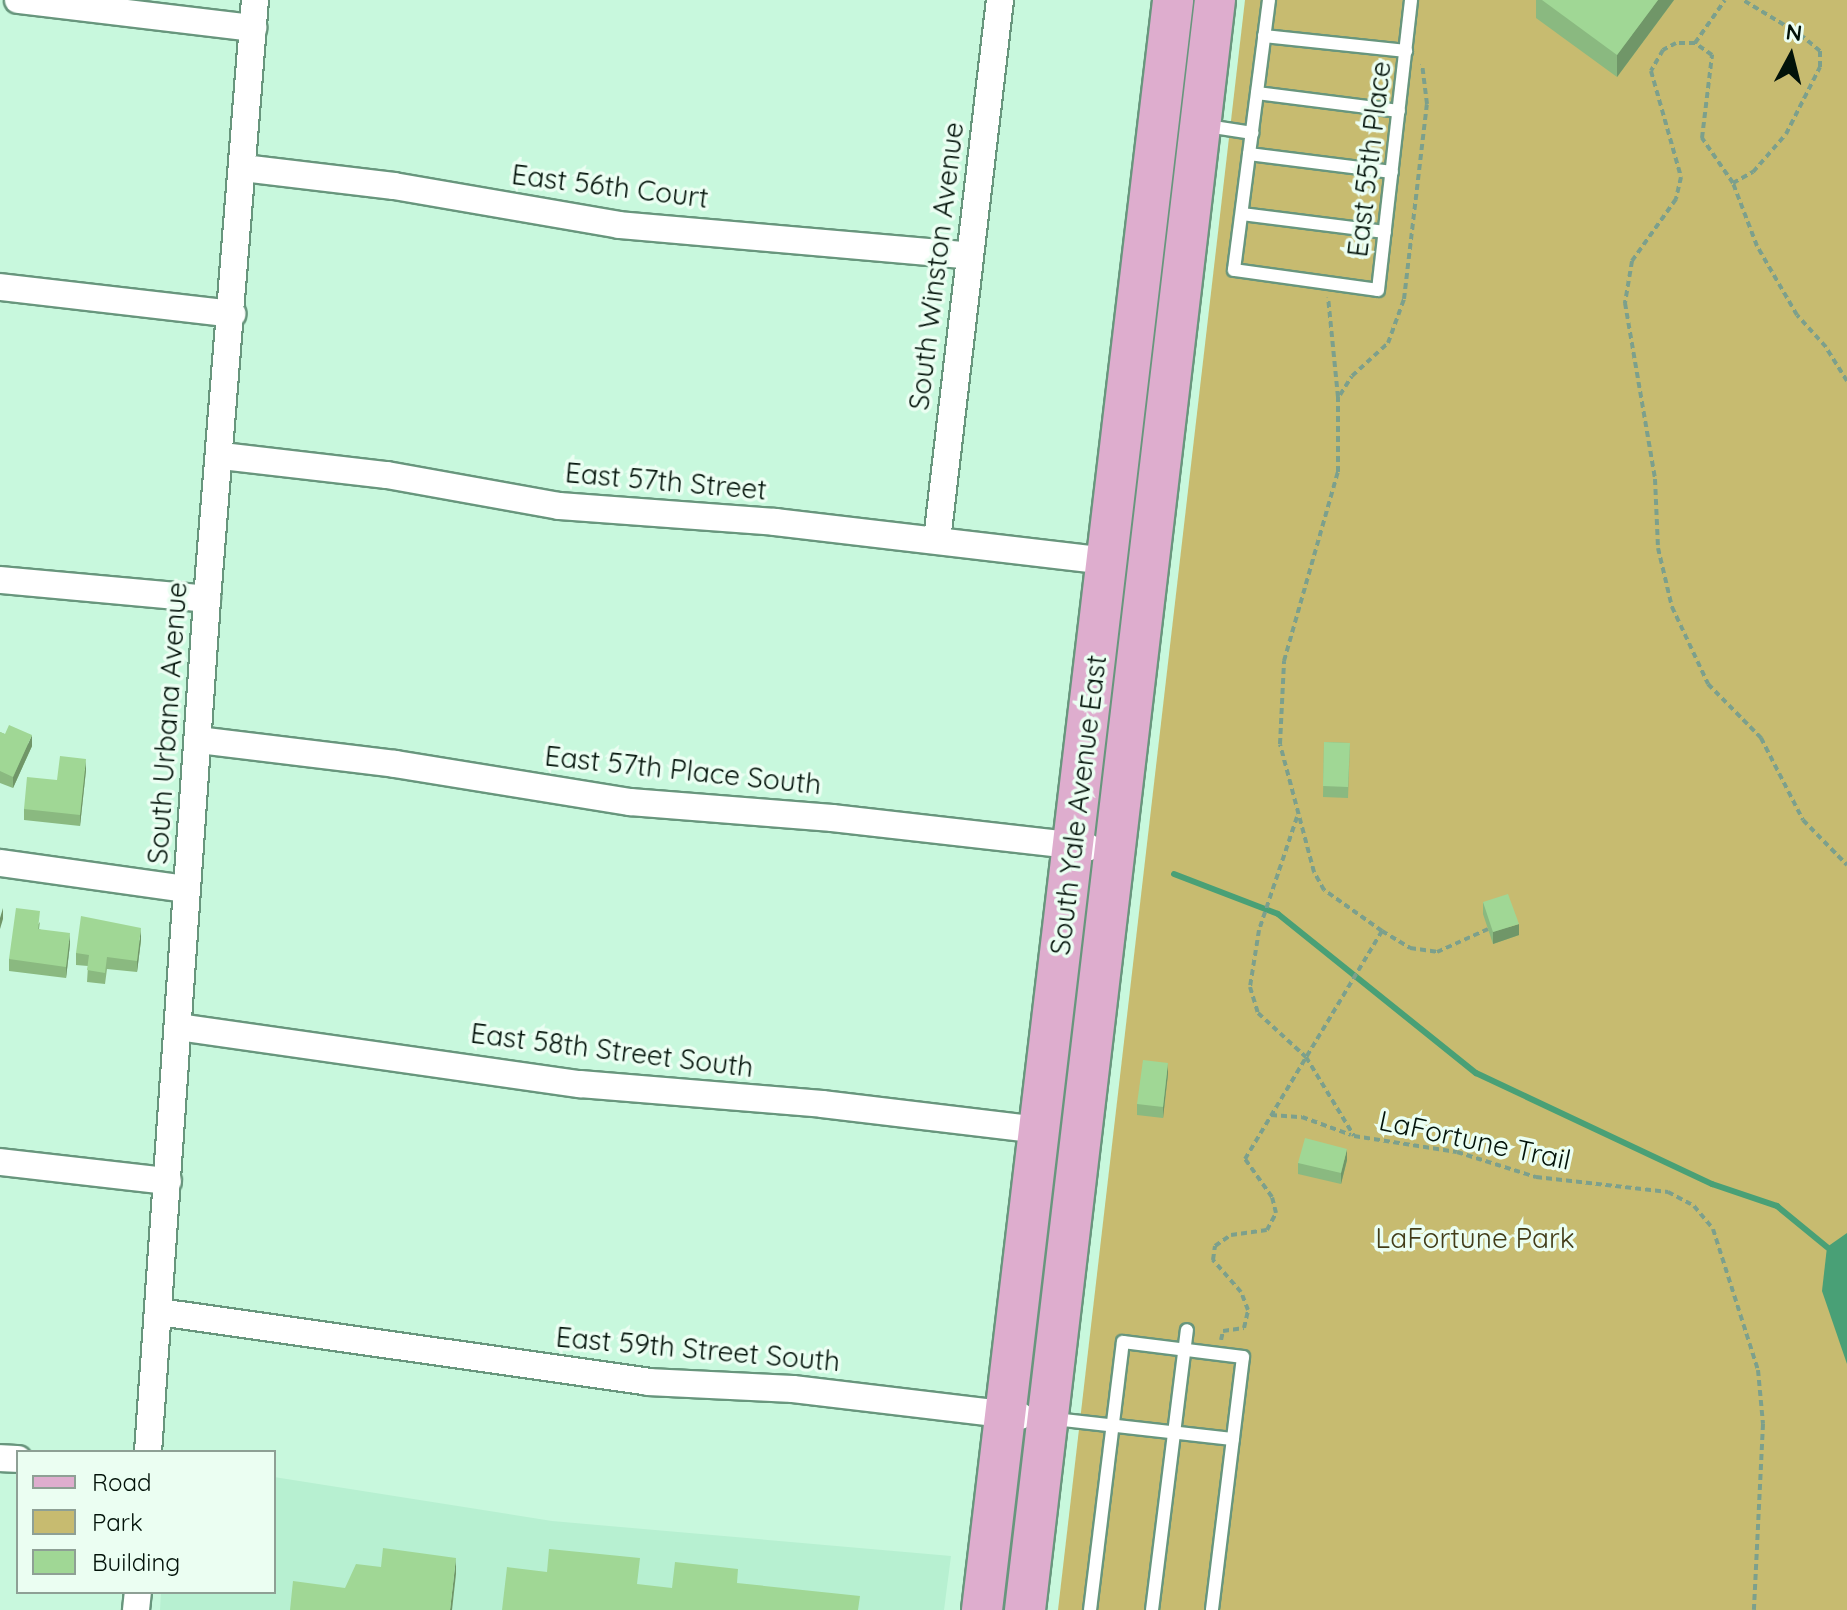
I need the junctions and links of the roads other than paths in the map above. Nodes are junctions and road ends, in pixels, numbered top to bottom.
1 (18, 0) edge
2 (255, 0) edge
3 (1000, 0) edge
4 (1173, 0) edge
5 (1215, 0) edge
6 (1269, 0) edge
7 (1411, 0) edge
8 (253, 28) junction
9 (1264, 36) junction
10 (1406, 51) junction
11 (1257, 93) junction
12 (1399, 111) junction
13 (1200, 125) junction
14 (1252, 133) junction
15 (1249, 154) junction
16 (243, 168) junction
17 (1392, 172) junction
18 (1242, 214) junction
19 (1385, 232) junction
20 (970, 256) junction
21 (0, 287) edge
22 (232, 314) junction
23 (222, 456) junction
24 (937, 540) junction
25 (1107, 561) junction
26 (0, 580) edge
27 (207, 599) junction
28 (198, 740) junction
29 (1073, 845) junction
30 (1114, 850) junction
31 (0, 863) edge
32 (186, 889) junction
33 (178, 1027) junction
34 (1040, 1130) junction
35 (0, 1162) edge
36 (168, 1181) junction
37 (159, 1312) junction
38 (1187, 1330) dead end
39 (1184, 1350) junction
40 (1005, 1414) junction
41 (1047, 1419) junction
42 (1113, 1425) junction
43 (1173, 1432) junction
44 (1233, 1439) junction
45 (148, 1450) edge
46 (982, 1610) edge
47 (1025, 1610) edge
48 (1090, 1610) edge
49 (1152, 1610) edge
50 (1212, 1610) edge

1 - 8 street
2 - 8 street, South Urbana Avenue
3 - 20 street, South Winston Avenue
4 - 25 main road, South Yale Avenue East
5 - 13 main road, South Yale Avenue East
6 - 9 lane, East 55th Place
7 - 10 lane, East 55th Place
8 - 16 street, South Urbana Avenue
9 - 10 lane
9 - 11 lane, East 55th Place
10 - 12 lane, East 55th Place
11 - 12 lane
11 - 14 lane, East 55th Place
12 - 17 lane, East 55th Place
13 - 14 lane
13 - 30 main road, South Yale Avenue East
14 - 15 lane, East 55th Place
15 - 17 lane
15 - 18 lane, East 55th Place
16 - 20 street, East 56th Court
16 - 22 street, South Urbana Avenue
17 - 19 lane, East 55th Place
18 - 19 lane
18 - 19 lane, East 55th Place
20 - 24 street, South Winston Avenue
21 - 22 street
22 - 23 street, South Urbana Avenue
23 - 24 street, East 57th Street
23 - 27 street, South Urbana Avenue
24 - 25 street, East 57th Street
25 - 29 main road, South Yale Avenue East
26 - 27 street
27 - 28 street, South Urbana Avenue
28 - 29 street, East 57th Place South
28 - 32 street, South Urbana Avenue
29 - 30 street, East 57th Place South
29 - 34 main road, South Yale Avenue East
30 - 41 main road, South Yale Avenue East
31 - 32 street
32 - 33 street, South Urbana Avenue
33 - 34 street, East 58th Street South
33 - 36 street, South Urbana Avenue
34 - 40 main road, South Yale Avenue East
35 - 36 street
36 - 37 street, South Urbana Avenue
37 - 40 street, East 59th Street South
37 - 45 street, South Urbana Avenue
38 - 39 lane
39 - 42 lane
39 - 43 lane
39 - 44 lane
40 - 41 street, East 59th Street South
40 - 46 main road, South Yale Avenue East
41 - 42 lane, East 59th Street South
41 - 47 main road, South Yale Avenue East
42 - 43 lane, East 59th Street South
42 - 48 lane
43 - 44 lane, East 59th Street South
43 - 49 lane
44 - 50 lane

